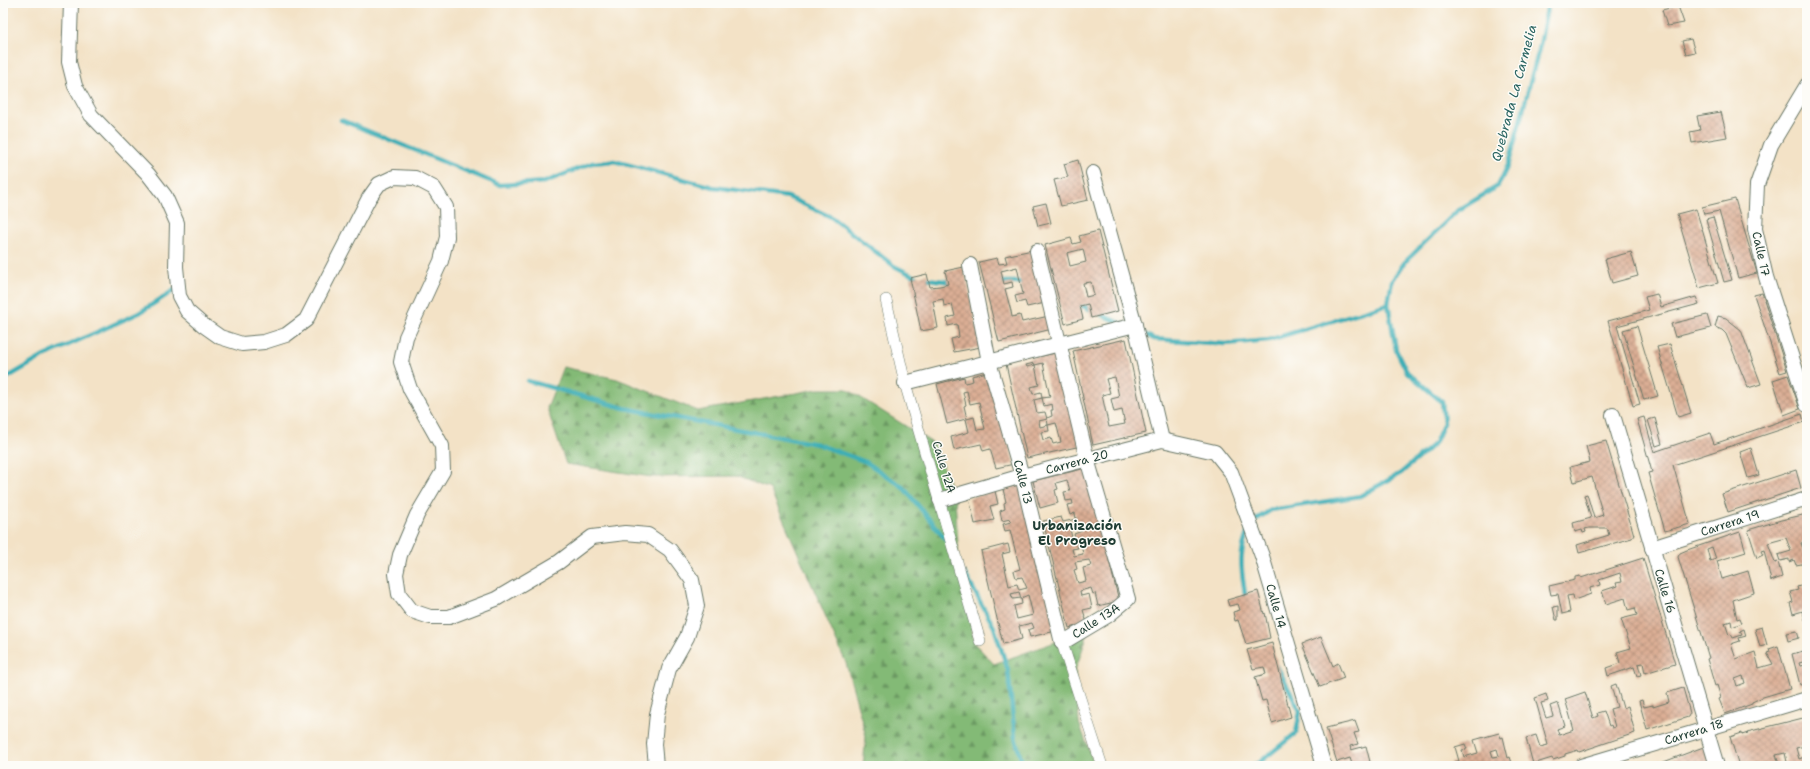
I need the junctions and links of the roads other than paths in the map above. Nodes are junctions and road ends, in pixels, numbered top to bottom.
1 (71, 3) edge
2 (1807, 85) edge
3 (1093, 173) dead end
4 (1037, 251) dead end
5 (970, 265) dead end
6 (886, 300) dead end
7 (1135, 325) junction
8 (1058, 344) junction
9 (989, 362) junction
10 (905, 383) junction
11 (1807, 405) edge
12 (1613, 415) dead end
13 (1162, 440) junction
14 (1215, 452) joint
15 (1087, 459) junction
16 (1022, 476) junction
17 (1807, 499) edge
18 (940, 500) junction
19 (1652, 548) junction
20 (980, 641) dead end
21 (1062, 643) junction
22 (1807, 699) edge
23 (1706, 728) junction
24 (656, 766) edge
25 (1102, 766) edge
26 (1324, 766) edge
27 (1581, 766) edge
28 (1717, 766) edge

1 - 24 street
2 - 11 street, Calle 17
3 - 7 street
4 - 8 street
5 - 9 street, Calle 13
6 - 10 street, Calle 12A
7 - 8 street
7 - 13 street
8 - 9 street
8 - 15 street
9 - 10 street
9 - 16 street, Calle 13
10 - 18 street, Calle 12A
12 - 19 street, Calle 16
13 - 14 street, Carrera 20
13 - 15 street, Carrera 20
14 - 26 street, Calle 14
15 - 16 street, Carrera 20
15 - 21 street, Calle 13A
16 - 18 street, Carrera 20
16 - 21 street, Calle 13
17 - 19 street, Carrera 19
18 - 20 street, Calle 12A
19 - 23 street, Calle 16
21 - 25 street, Calle 13
22 - 23 street, Carrera 18
23 - 27 street, Carrera 18
23 - 28 street, Calle 16

